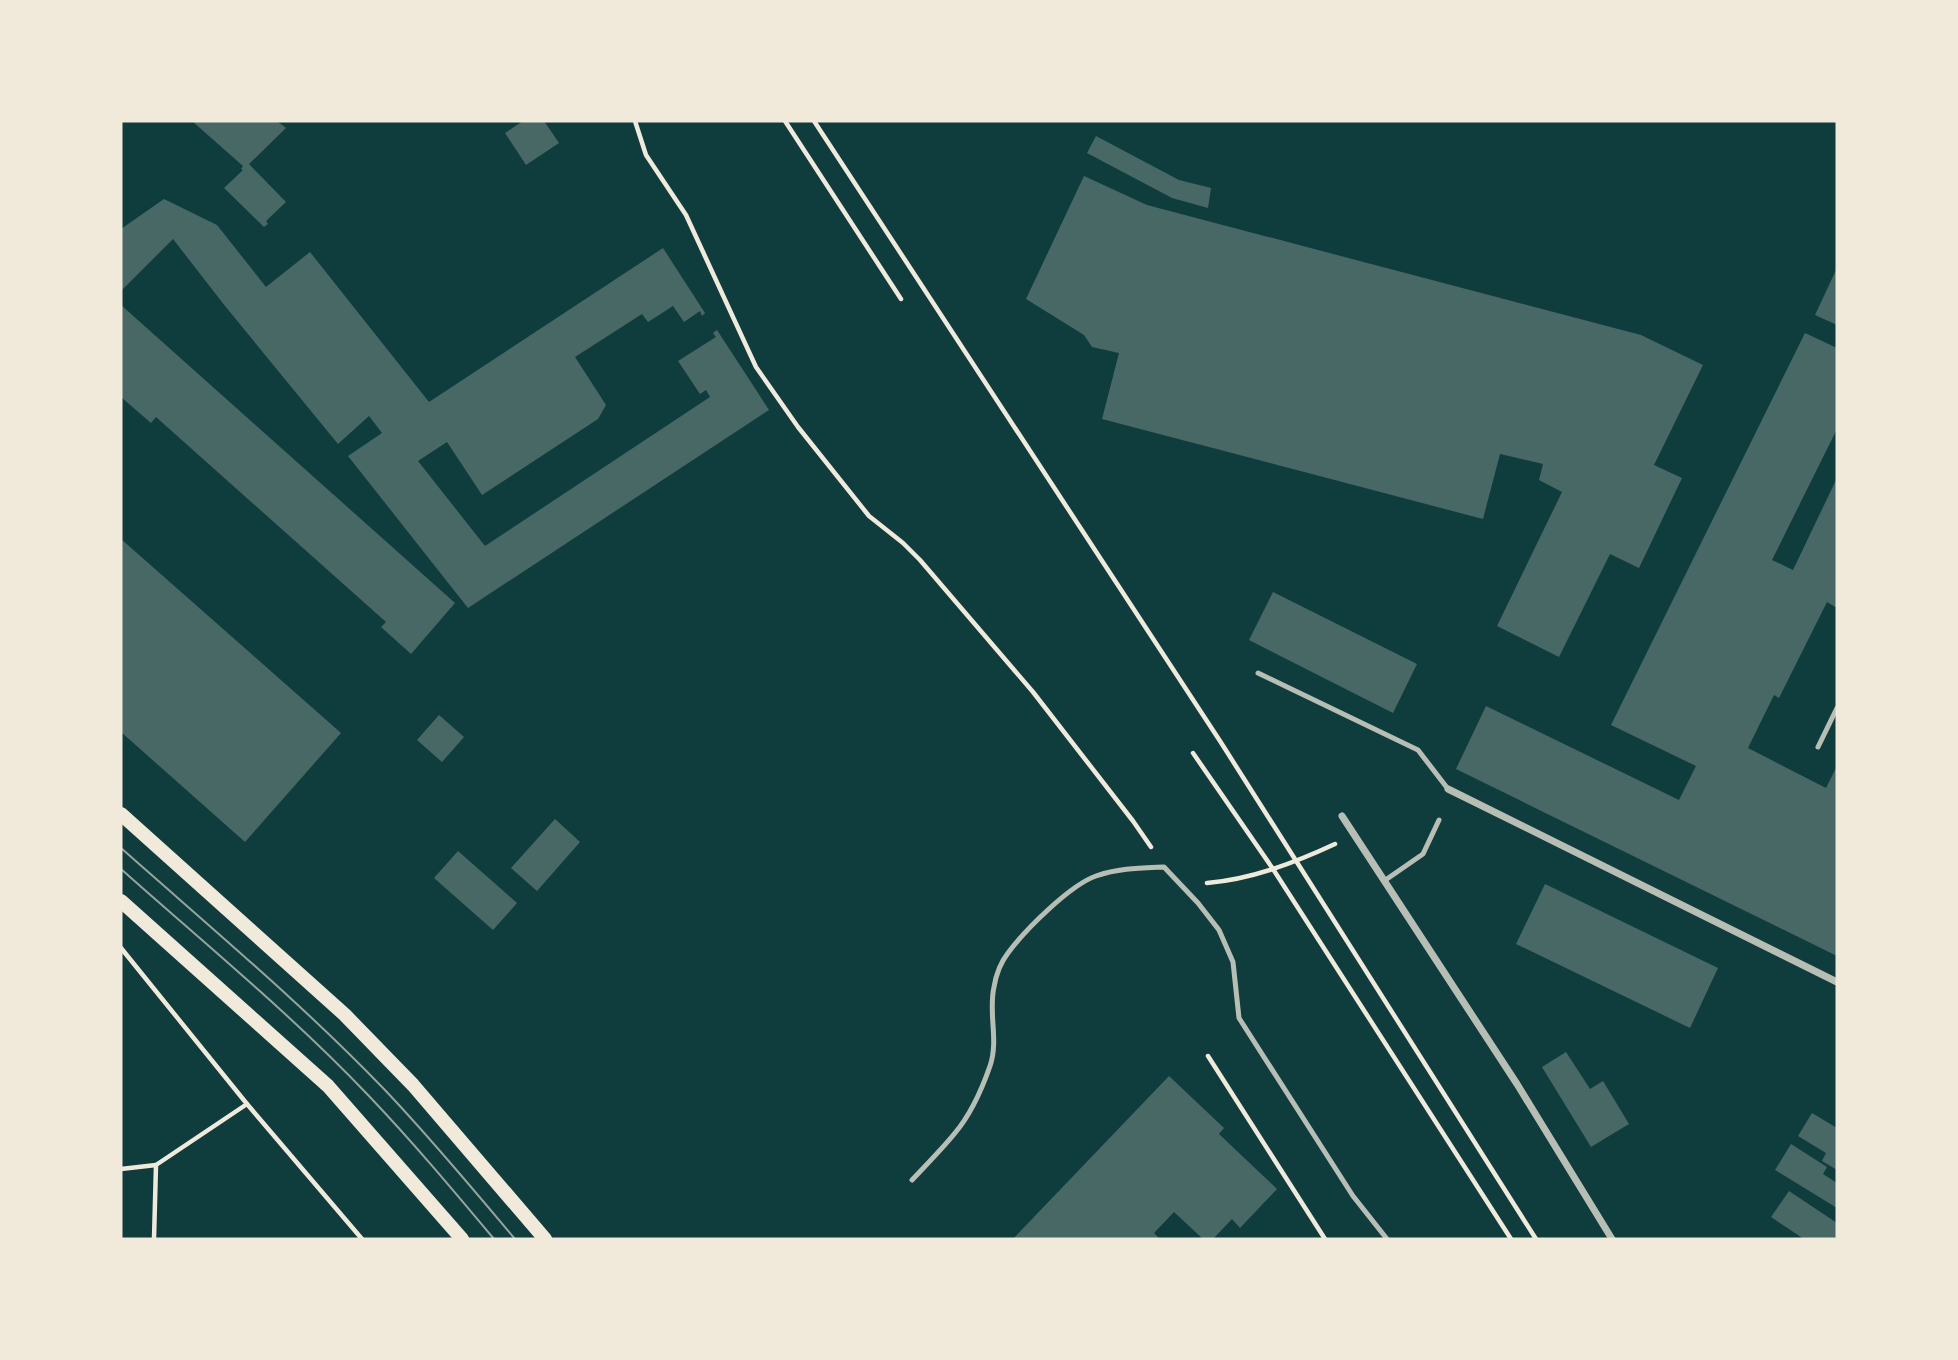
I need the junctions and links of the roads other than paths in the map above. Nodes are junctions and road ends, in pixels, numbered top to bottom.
1 (1258, 673) dead end
2 (1837, 708) edge
3 (1818, 747) dead end
4 (1448, 789) joint
5 (121, 814) edge
6 (1342, 816) dead end
7 (1439, 820) dead end
8 (1384, 881) junction
9 (121, 901) edge
10 (1837, 982) edge
11 (912, 1180) dead end
12 (462, 1239) edge
13 (545, 1239) edge
14 (1387, 1239) edge
15 (1612, 1239) edge

1 - 4 lane
2 - 3 lane
4 - 10 street
5 - 13 main road
6 - 8 street
7 - 8 lane
8 - 15 street
9 - 12 main road
11 - 14 lane

